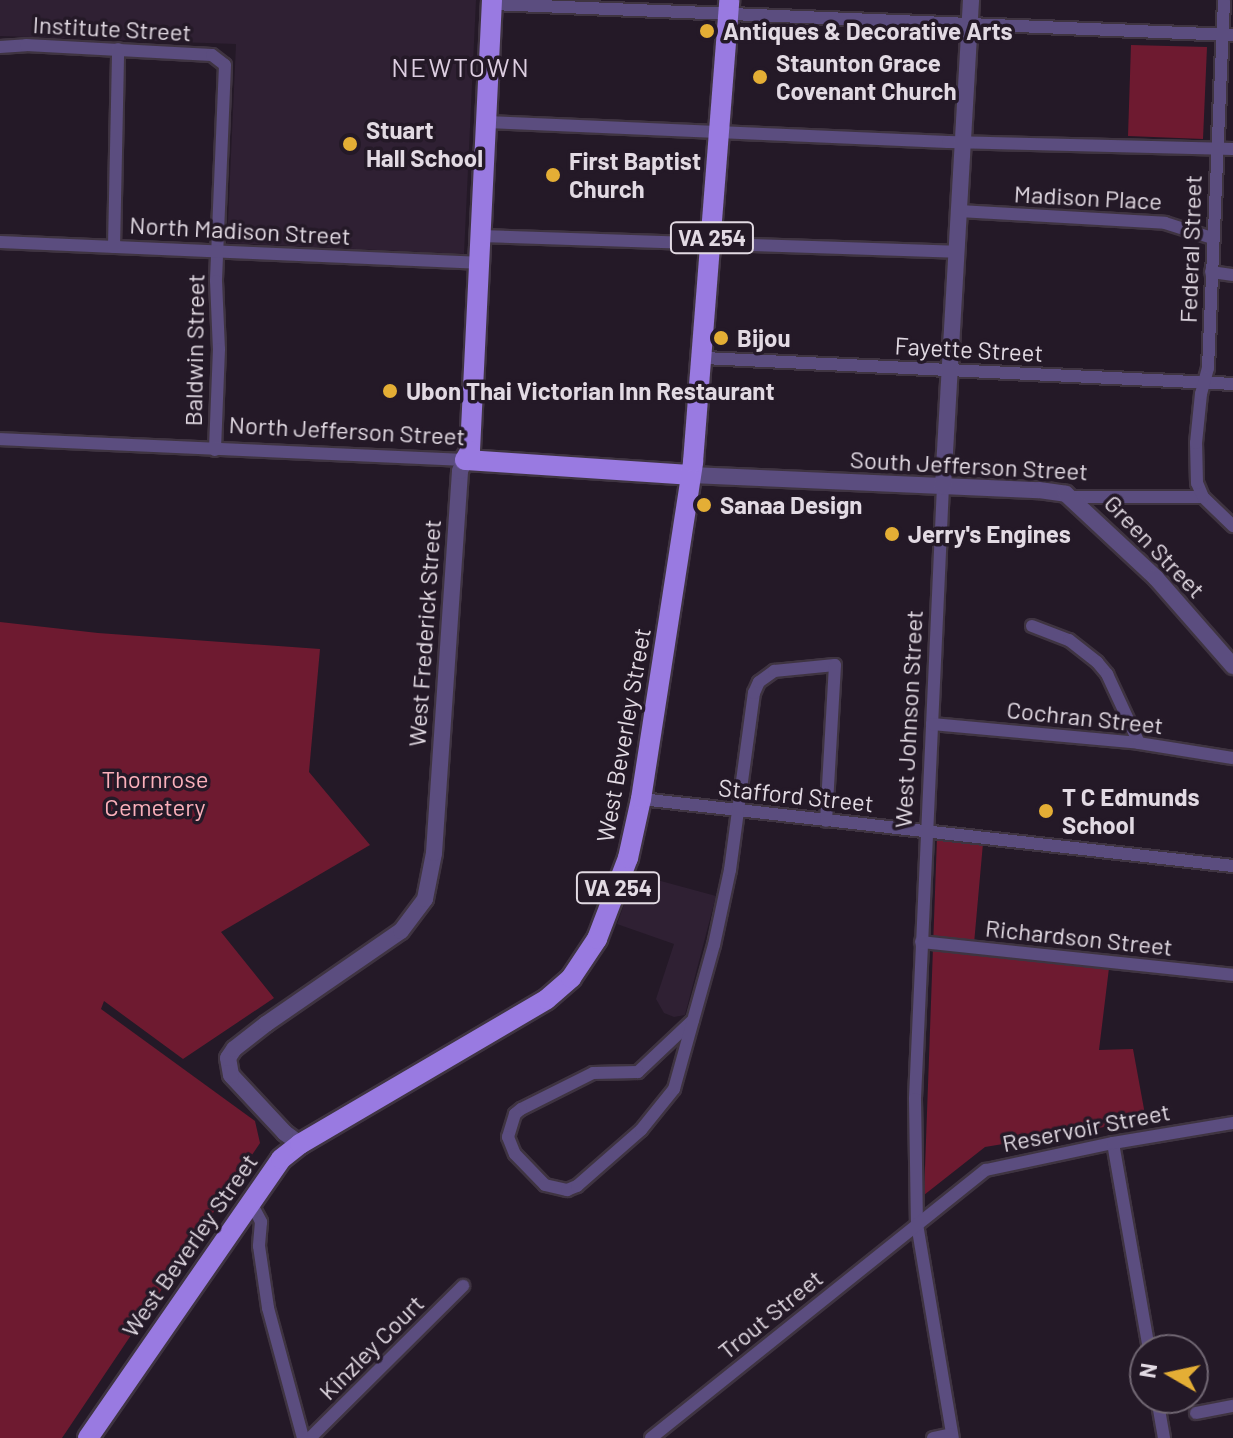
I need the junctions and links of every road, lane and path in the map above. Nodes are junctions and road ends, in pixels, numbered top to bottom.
1 (971, 0) edge
2 (1224, 0) edge
3 (492, 2) edge
4 (728, 7) edge
5 (969, 25) junction
6 (1228, 35) edge
7 (0, 47) edge
8 (118, 49) junction
9 (222, 59) joint
10 (487, 122) junction
11 (719, 131) junction
12 (962, 142) junction
13 (1218, 149) junction
14 (1233, 149) edge
15 (959, 211) junction
16 (480, 236) junction
17 (1212, 238) junction
18 (0, 242) edge
19 (712, 244) junction
20 (114, 247) junction
21 (218, 251) junction
22 (956, 252) junction
23 (478, 263) junction
24 (1211, 272) junction
25 (1233, 275) edge
26 (704, 358) junction
27 (951, 370) junction
28 (1204, 382) junction
29 (1233, 384) edge
30 (0, 439) edge
31 (215, 450) junction
32 (465, 460) junction
33 (691, 475) junction
34 (943, 486) junction
35 (1072, 497) junction
36 (1203, 497) junction
37 (1233, 526) edge
38 (1032, 626) dead end
39 (1233, 666) edge
40 (932, 724) junction
41 (1139, 743) junction
42 (1233, 758) edge
43 (641, 799) junction
44 (737, 812) junction
45 (826, 821) junction
46 (927, 832) junction
47 (1233, 866) edge
48 (921, 942) junction
49 (1233, 975) edge
50 (693, 1020) junction
51 (1233, 1123) edge
52 (1113, 1143) junction
53 (300, 1144) junction
54 (250, 1201) junction
55 (917, 1224) junction
56 (463, 1286) dead end
57 (1146, 1334) edge
58 (1233, 1406) edge
59 (1209, 1411) edge
60 (1160, 1414) edge
61 (952, 1436) edge
62 (88, 1438) edge
63 (303, 1438) edge
64 (310, 1438) edge
65 (651, 1438) edge
66 (933, 1438) edge
67 (1164, 1438) edge

1 - 5 street, West Johnson Street
2 - 6 street, Federal Street
3 - 4 street
3 - 10 main road, West Frederick Street
4 - 5 street
4 - 11 main road, West Beverley Street / VA 254
5 - 6 street
5 - 12 street, West Johnson Street
6 - 13 street, Federal Street
7 - 8 street, Institute Street
8 - 9 street, Institute Street
8 - 20 street
9 - 21 street, Baldwin Street
10 - 11 street
10 - 16 main road, West Frederick Street
11 - 12 street
11 - 19 main road, West Beverley Street / VA 254
12 - 13 street
12 - 15 street, West Johnson Street
13 - 14 street
13 - 17 street, Federal Street
15 - 17 street, Madison Place
15 - 22 street, West Johnson Street
16 - 19 street
16 - 23 main road, West Frederick Street
17 - 24 street, Federal Street
18 - 20 street, North Madison Street
19 - 22 street
19 - 26 main road, West Beverley Street / VA 254
20 - 21 street, North Madison Street
21 - 23 street, North Madison Street
21 - 31 street, Baldwin Street
22 - 27 street, West Johnson Street
23 - 32 main road, West Frederick Street
24 - 25 street
24 - 28 street, Federal Street
26 - 27 street, Fayette Street
26 - 33 main road, West Beverley Street / VA 254
27 - 28 street, Fayette Street
27 - 34 street, West Johnson Street
28 - 29 street, Fayette Street
28 - 36 street, Federal Street
30 - 31 street, North Jefferson Street
31 - 32 street, North Jefferson Street
32 - 33 main road, North Jefferson Street
32 - 53 street, West Frederick Street
33 - 34 street, South Jefferson Street
33 - 43 main road, West Beverley Street / VA 254
34 - 35 street, South Jefferson Street
34 - 40 street, West Johnson Street
35 - 36 street, South Jefferson Street
35 - 39 street, Green Street
36 - 37 street
38 - 41 street
40 - 41 street, Cochran Street
40 - 46 street, West Johnson Street
41 - 42 street, Cochran Street
43 - 44 street, Stafford Street
43 - 53 main road, West Beverley Street / VA 254
44 - 45 street, Stafford Street
44 - 45 street
44 - 50 street
45 - 46 street, Stafford Street
46 - 47 street, Stafford Street
46 - 48 street, West Johnson Street
48 - 49 street, Richardson Street
48 - 55 street, West Johnson Street
50 - 50 street
51 - 52 street, Reservoir Street
52 - 55 street, Reservoir Street
52 - 57 street
53 - 54 main road, West Beverley Street / VA 254
54 - 62 main road, West Beverley Street / VA 254
54 - 63 street
55 - 61 street, West Johnson Street
55 - 65 street, Trout Street
56 - 64 street, Kinzley Court
58 - 59 street
60 - 67 street
61 - 66 street

